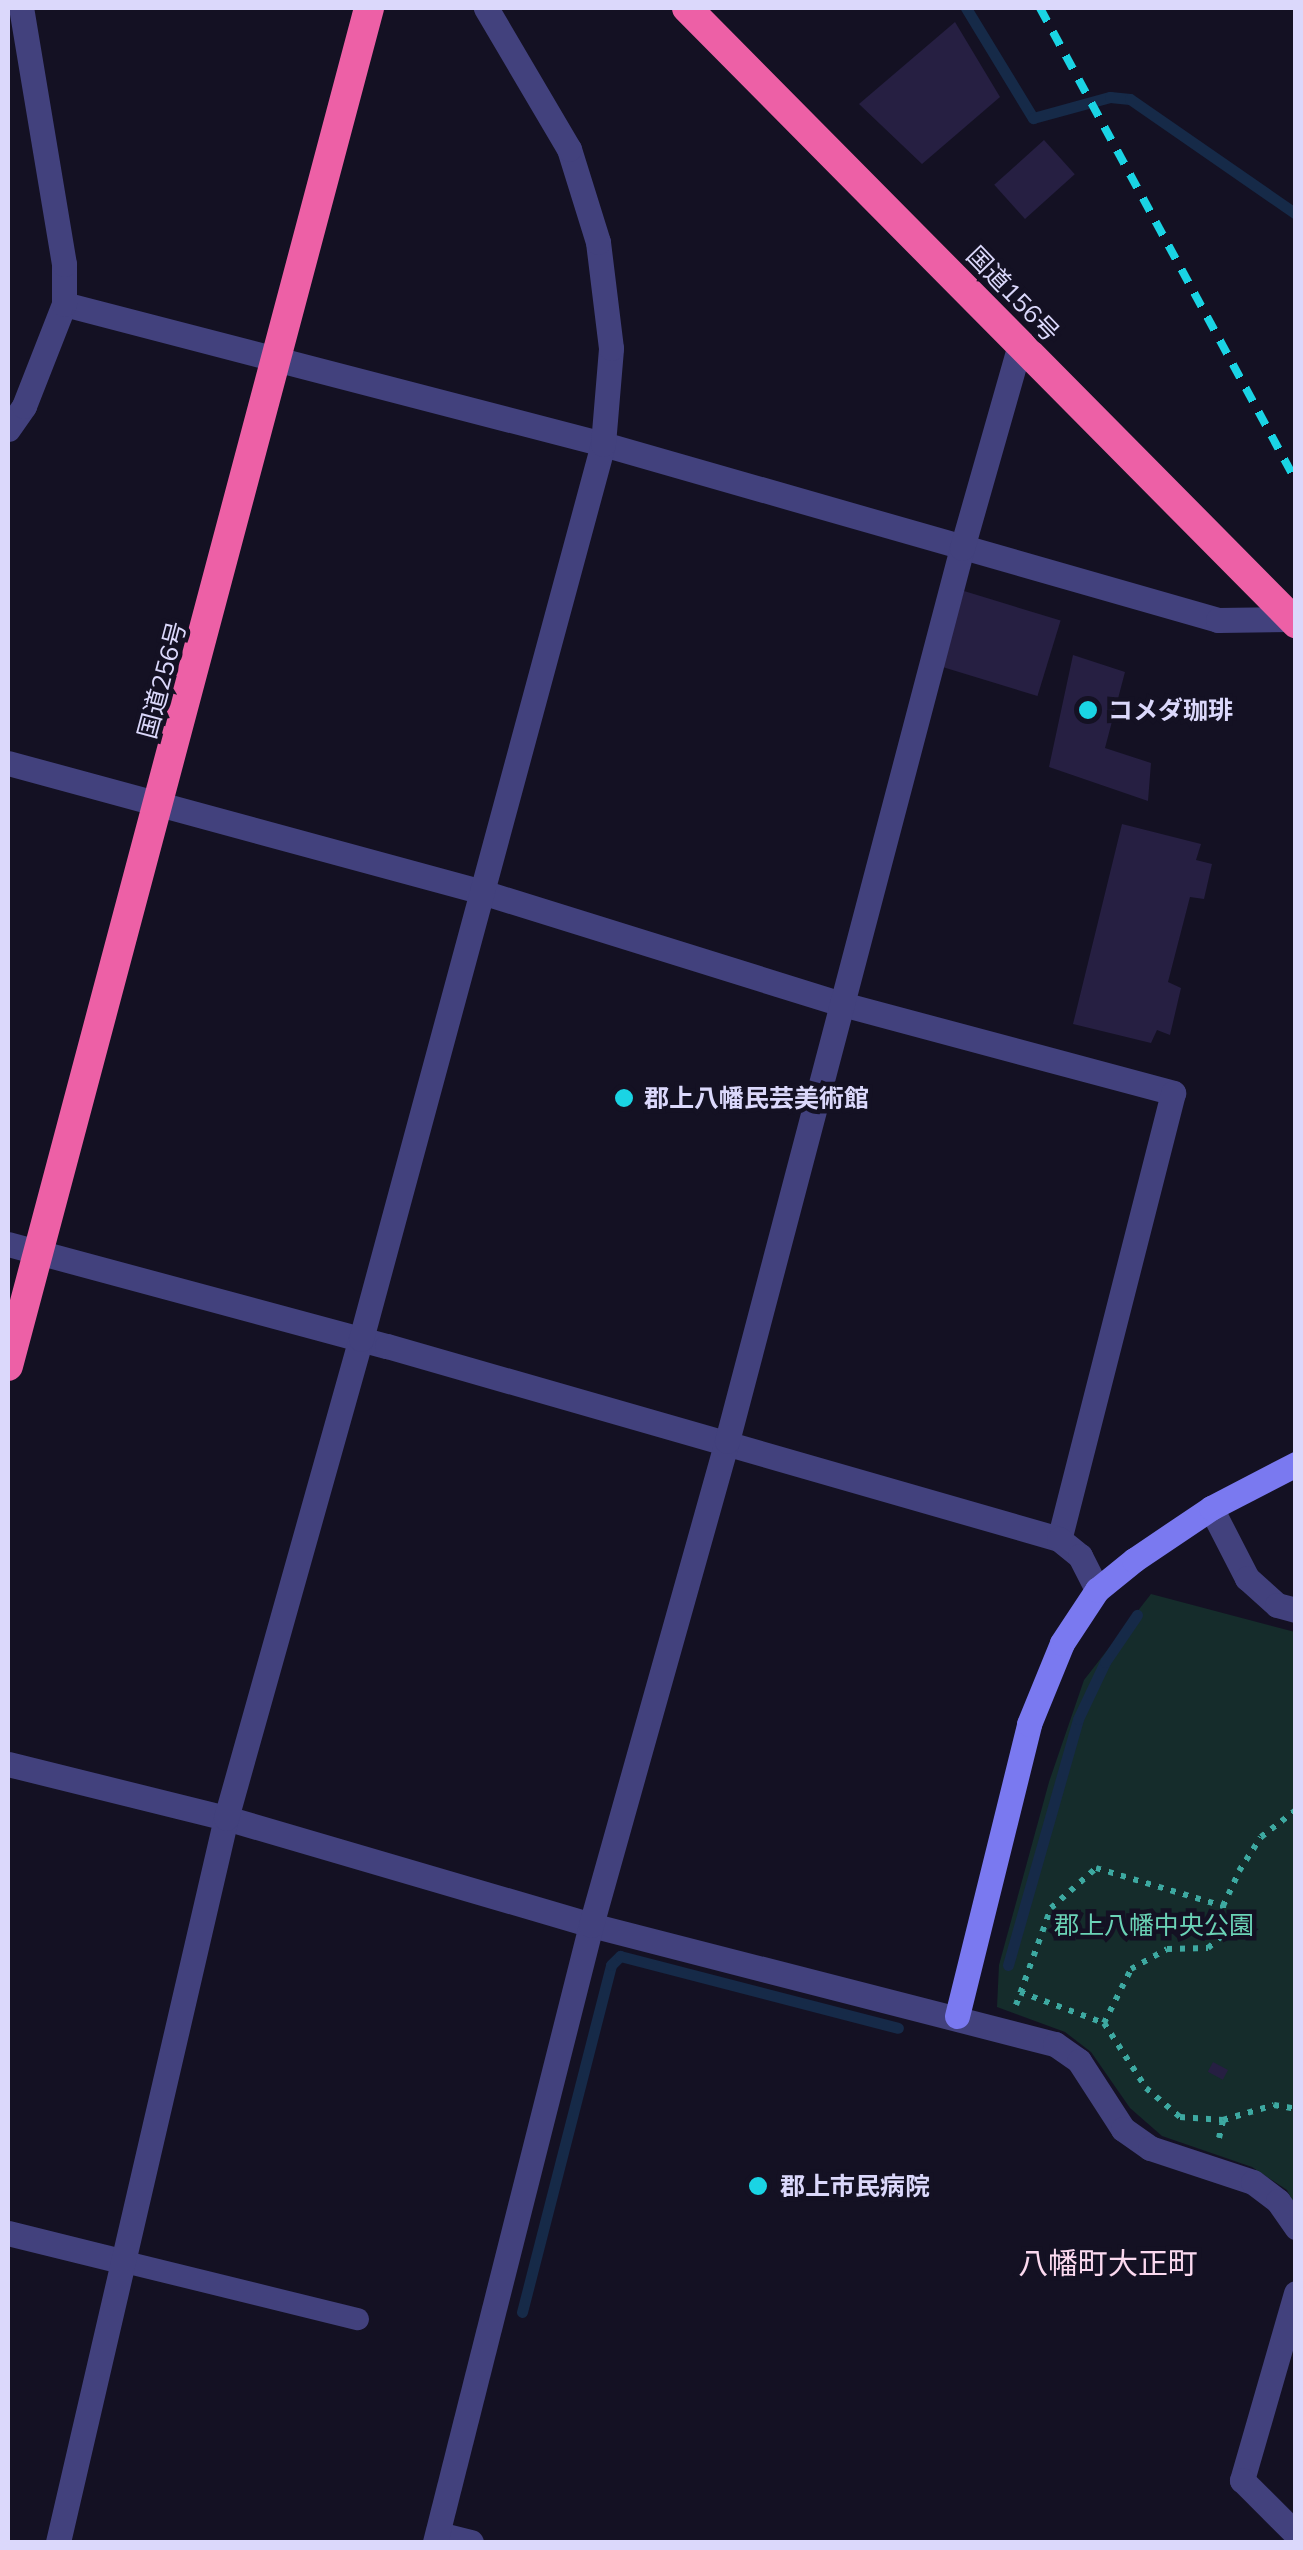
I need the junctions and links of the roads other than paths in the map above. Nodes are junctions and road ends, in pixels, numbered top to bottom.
1 (21, 8) edge
2 (370, 8) edge
3 (486, 8) edge
4 (687, 8) edge
5 (64, 304) junction
6 (1020, 344) junction
7 (278, 360) junction
8 (8, 428) edge
9 (602, 444) junction
10 (962, 548) junction
11 (1294, 621) edge
12 (8, 763) edge
13 (160, 802) junction
14 (482, 892) junction
15 (842, 1004) junction
16 (8, 1244) edge
17 (38, 1252) junction
18 (361, 1339) junction
19 (8, 1366) edge
20 (727, 1442) junction
21 (1296, 1464) edge
22 (1212, 1508) junction
23 (1059, 1539) junction
24 (1097, 1590) junction
25 (1296, 1610) edge
26 (8, 1764) edge
27 (226, 1818) junction
28 (591, 1926) junction
29 (958, 2016) junction
30 (1296, 2227) edge
31 (8, 2233) edge
32 (120, 2261) junction
33 (1296, 2293) edge
34 (358, 2318) dead end
35 (1296, 2534) edge
36 (436, 2538) edge
37 (58, 2542) edge
38 (472, 2542) edge

1 - 5 street
2 - 7 highway, 国道256号
3 - 9 street
4 - 6 highway, 国道156号
5 - 7 street
5 - 8 street
6 - 10 street
6 - 11 highway, 国道156号
7 - 9 street
7 - 13 highway, 国道256号
9 - 10 street
9 - 14 street
10 - 11 street
10 - 15 street
12 - 13 street
13 - 14 street
13 - 17 highway, 国道256号
14 - 15 street
14 - 18 street
15 - 20 street
15 - 23 street
16 - 17 street
17 - 18 street
17 - 19 highway, 国道256号
18 - 20 street
18 - 27 street
20 - 23 street
20 - 28 street
21 - 22 street
22 - 24 street
22 - 25 street
23 - 24 street
24 - 29 street
26 - 27 street
27 - 28 street
27 - 32 street
28 - 29 street
28 - 36 street
29 - 30 street
31 - 32 street
32 - 34 lane
32 - 37 street
33 - 35 street
36 - 38 street

